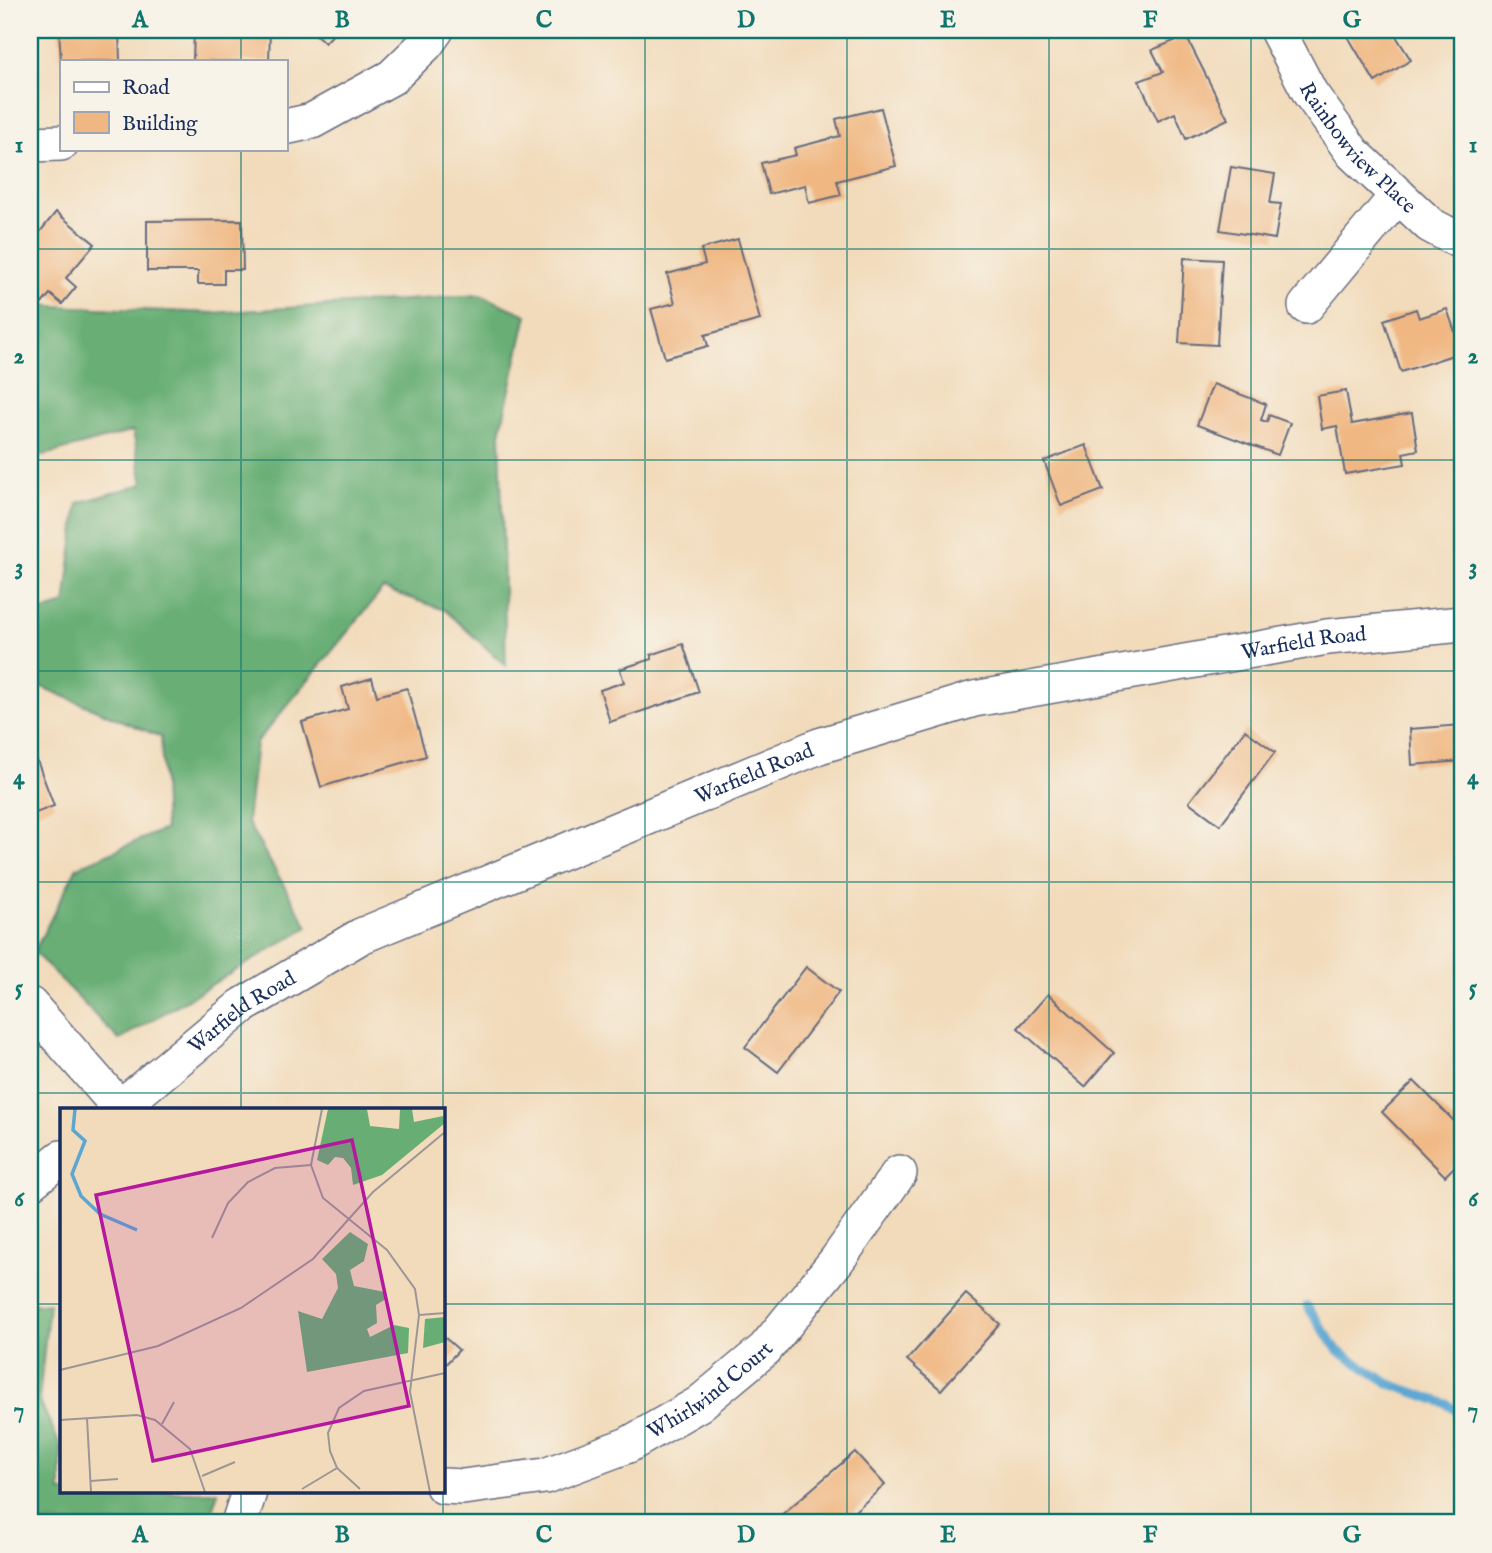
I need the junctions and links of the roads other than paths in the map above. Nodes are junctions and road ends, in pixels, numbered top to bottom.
1 (436, 30) edge
2 (1277, 30) edge
3 (287, 127) edge
4 (60, 143) edge
5 (30, 144) edge
6 (1398, 195) junction
7 (1462, 242) edge
8 (1306, 306) dead end
9 (1462, 624) edge
10 (30, 1005) edge
11 (119, 1108) edge
12 (121, 1108) edge
13 (60, 1159) edge
14 (899, 1173) dead end
15 (30, 1183) edge
16 (444, 1486) edge
17 (248, 1494) edge
18 (239, 1523) edge

1 - 3 street
2 - 6 street, Rainbowview Place
4 - 5 street
6 - 7 street, Rainbowview Place
6 - 8 street
9 - 12 street, Warfield Road
10 - 11 street
13 - 15 street
14 - 16 street, Whirlwind Court
17 - 18 street

